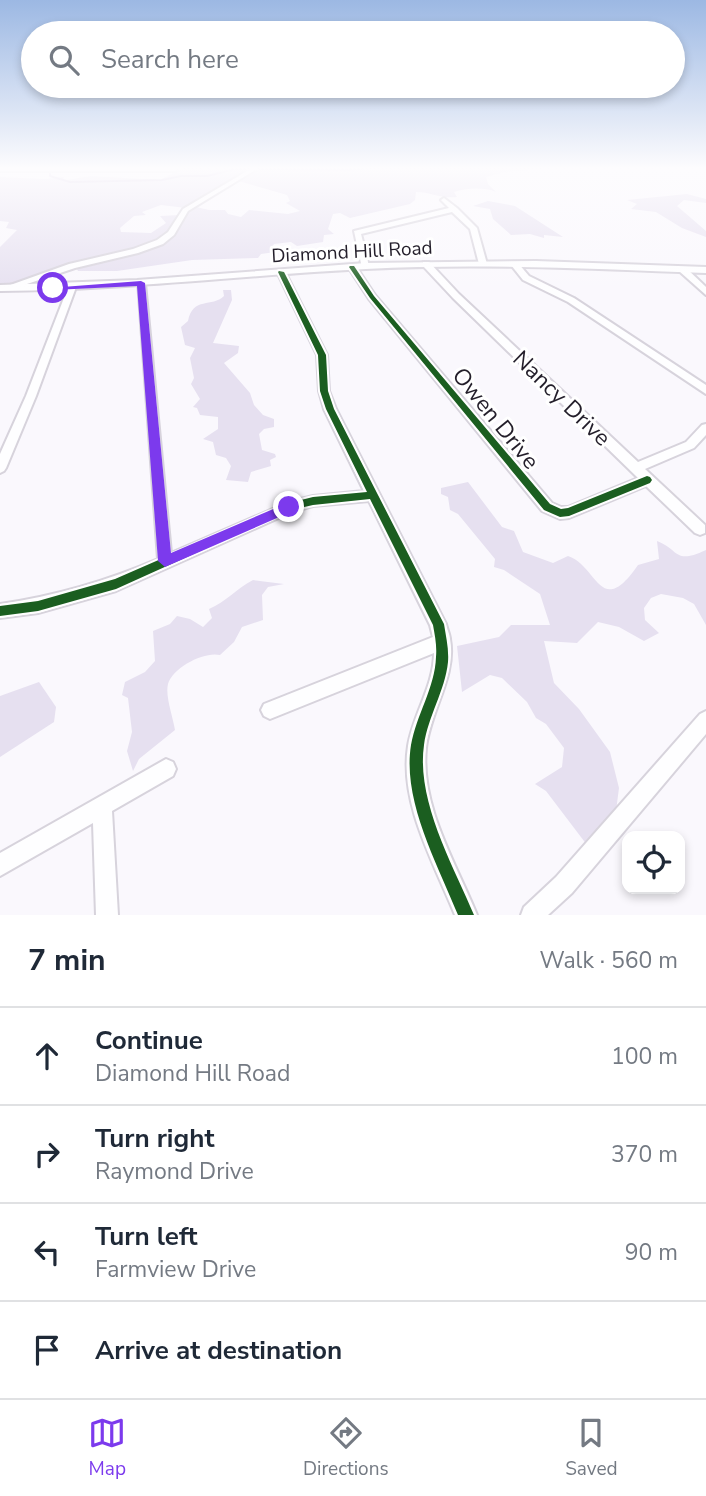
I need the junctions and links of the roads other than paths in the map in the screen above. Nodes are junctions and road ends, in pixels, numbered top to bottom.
1 (455, 209) edge
2 (186, 210) edge
3 (452, 210) edge
4 (426, 264) junction
5 (483, 264) junction
6 (515, 265) junction
7 (531, 265) junction
8 (358, 267) junction
9 (682, 269) junction
10 (706, 270) edge
11 (281, 272) junction
12 (141, 283) junction
13 (539, 283) junction
14 (72, 287) junction
15 (3, 288) edge
16 (706, 292) edge
17 (706, 390) edge
18 (706, 428) edge
19 (0, 468) edge
20 (635, 468) junction
21 (647, 480) junction
22 (373, 495) junction
23 (701, 529) dead end
24 (165, 561) junction
25 (0, 611) edge
26 (443, 641) junction
27 (270, 710) dead end
28 (706, 720) edge
29 (166, 769) dead end
30 (102, 807) junction
31 (0, 865) edge
32 (107, 915) edge
33 (466, 915) edge
34 (532, 915) edge

1 - 5 street
2 - 15 street
3 - 8 street
4 - 5 main road, Diamond Hill Road
4 - 8 main road, Diamond Hill Road
4 - 20 street, Nancy Drive
5 - 6 main road, Diamond Hill Road
6 - 7 main road, Diamond Hill Road
6 - 13 street
7 - 9 main road, Diamond Hill Road
7 - 13 street
8 - 11 main road, Diamond Hill Road
8 - 21 street, Owen Drive
9 - 10 main road, Diamond Hill Road
9 - 16 street
11 - 12 main road, Diamond Hill Road
11 - 22 street
12 - 14 main road, Diamond Hill Road
12 - 24 street
13 - 17 street
14 - 15 main road, Diamond Hill Road
14 - 19 street
18 - 20 street
20 - 21 street, Nancy Drive
21 - 23 street, Nancy Drive
22 - 24 street
22 - 26 street
24 - 25 street
26 - 27 street
26 - 33 street
28 - 34 street
29 - 30 street
30 - 31 street
30 - 32 street

